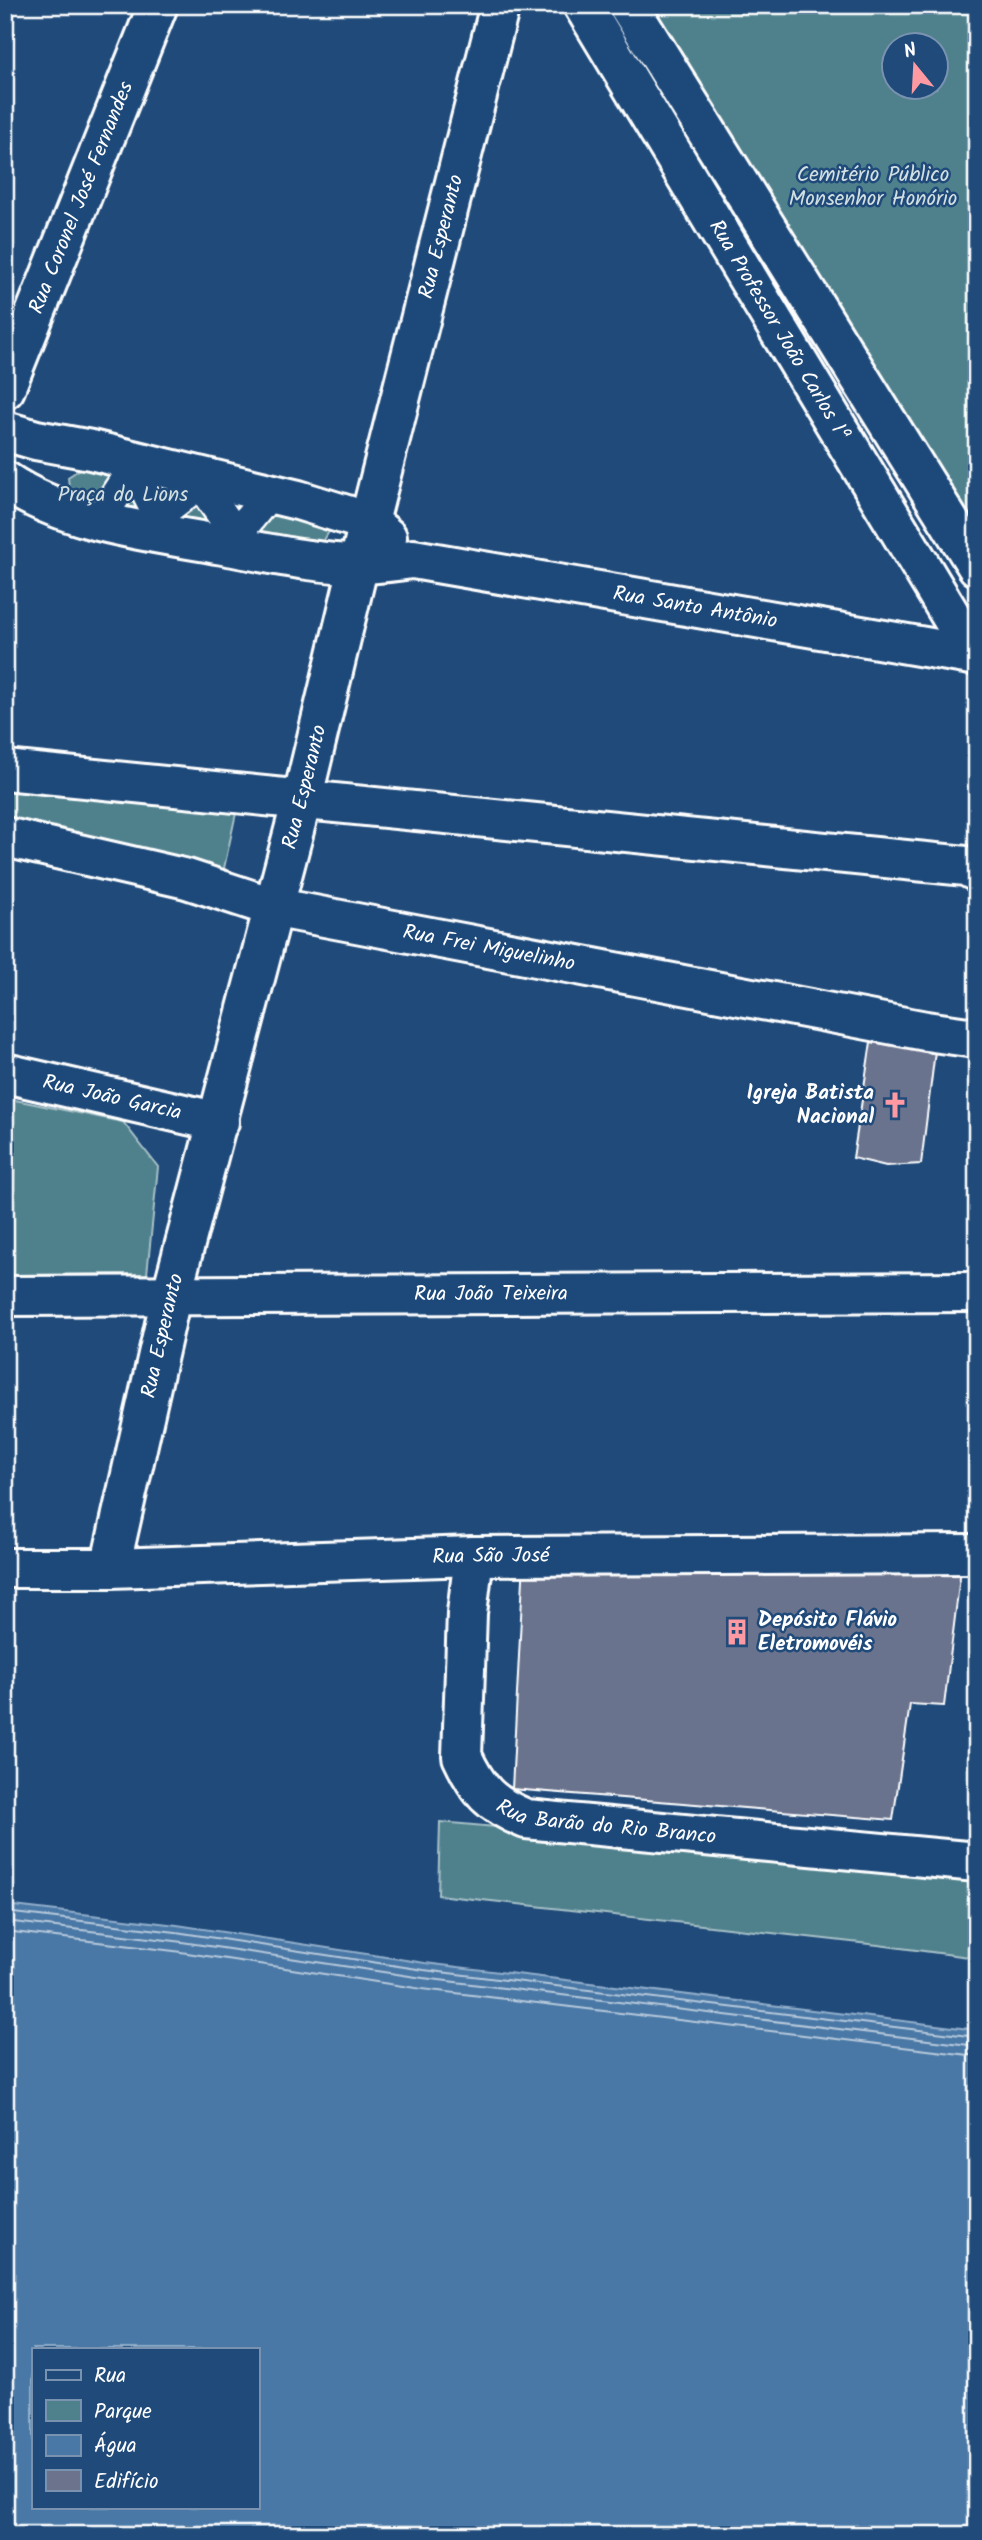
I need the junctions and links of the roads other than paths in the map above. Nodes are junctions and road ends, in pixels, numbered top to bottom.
1 (158, 5) edge
2 (500, 5) edge
3 (583, 5) edge
4 (628, 5) edge
5 (5, 389) edge
6 (21, 436) edge
7 (10, 493) edge
8 (270, 493) junction
9 (98, 522) junction
10 (369, 522) junction
11 (413, 559) junction
12 (360, 564) junction
13 (977, 566) edge
14 (976, 656) edge
15 (5, 770) edge
16 (302, 800) junction
17 (5, 837) edge
18 (977, 872) edge
19 (272, 907) junction
20 (977, 1035) edge
21 (5, 1073) edge
22 (219, 1122) junction
23 (977, 1292) edge
24 (5, 1296) edge
25 (171, 1297) junction
26 (977, 1554) edge
27 (474, 1556) junction
28 (5, 1568) edge
29 (110, 1568) junction
30 (977, 1861) edge

1 - 5 street, Rua Coronel José Fernandes
2 - 10 street, Rua Esperanto
3 - 14 street, Rua Professor João Carlos 1ª
4 - 13 street, Rua Professor João Carlos 1ª
6 - 7 street
6 - 8 street
7 - 9 street, Rua Santo Antônio
8 - 9 street
8 - 10 street
9 - 12 street, Rua Santo Antônio
10 - 11 street
10 - 12 street, Rua Esperanto
11 - 12 street, Rua Santo Antônio
11 - 14 street, Rua Santo Antônio
12 - 16 street, Rua Esperanto
15 - 16 street
16 - 18 street
16 - 19 street, Rua Esperanto
17 - 19 street, Rua Frei Miguelinho
19 - 20 street, Rua Frei Miguelinho
19 - 22 street, Rua Esperanto
21 - 22 street, Rua João Garcia
22 - 25 street, Rua Esperanto
23 - 25 street, Rua João Teixeira
24 - 25 street, Rua João Teixeira
25 - 29 street, Rua Esperanto
26 - 27 street, Rua São José
27 - 29 street, Rua São José
27 - 30 street, Rua Barão do Rio Branco
28 - 29 street, Rua São José

